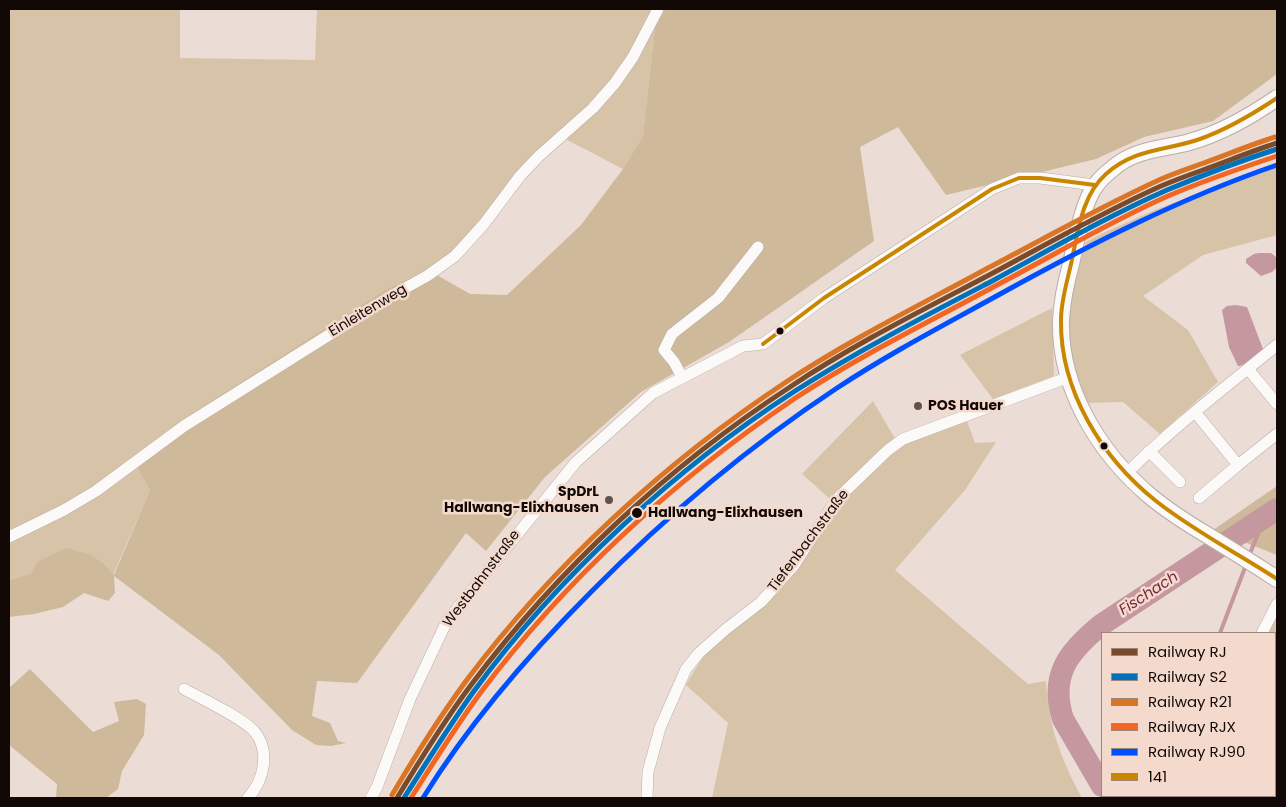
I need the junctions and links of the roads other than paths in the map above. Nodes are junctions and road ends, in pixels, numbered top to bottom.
1 (655, 10) edge
2 (1277, 98) edge
3 (1095, 186) junction
4 (758, 247) dead end
5 (1277, 345) edge
6 (1248, 369) junction
7 (682, 377) junction
8 (1069, 378) junction
9 (1277, 404) edge
10 (1194, 412) junction
11 (1277, 434) edge
12 (1149, 451) junction
13 (1238, 465) junction
14 (1126, 474) junction
15 (1180, 482) dead end
16 (1199, 498) dead end
17 (9, 537) edge
18 (1277, 579) edge
19 (1277, 604) edge
20 (1263, 632) edge
21 (184, 689) dead end
22 (248, 798) edge
23 (371, 798) edge
24 (647, 798) edge

1 - 17 street, Einleitenweg
2 - 3 street
3 - 7 street, Westbahnstraße
3 - 8 street
4 - 7 street
5 - 6 street
6 - 9 street
6 - 10 street
7 - 23 street, Westbahnstraße
8 - 14 street
8 - 24 street, Tiefenbachstraße
10 - 12 street
10 - 13 street
11 - 13 street
12 - 14 street
12 - 15 street
13 - 16 street
14 - 18 street
19 - 20 street
21 - 22 street

